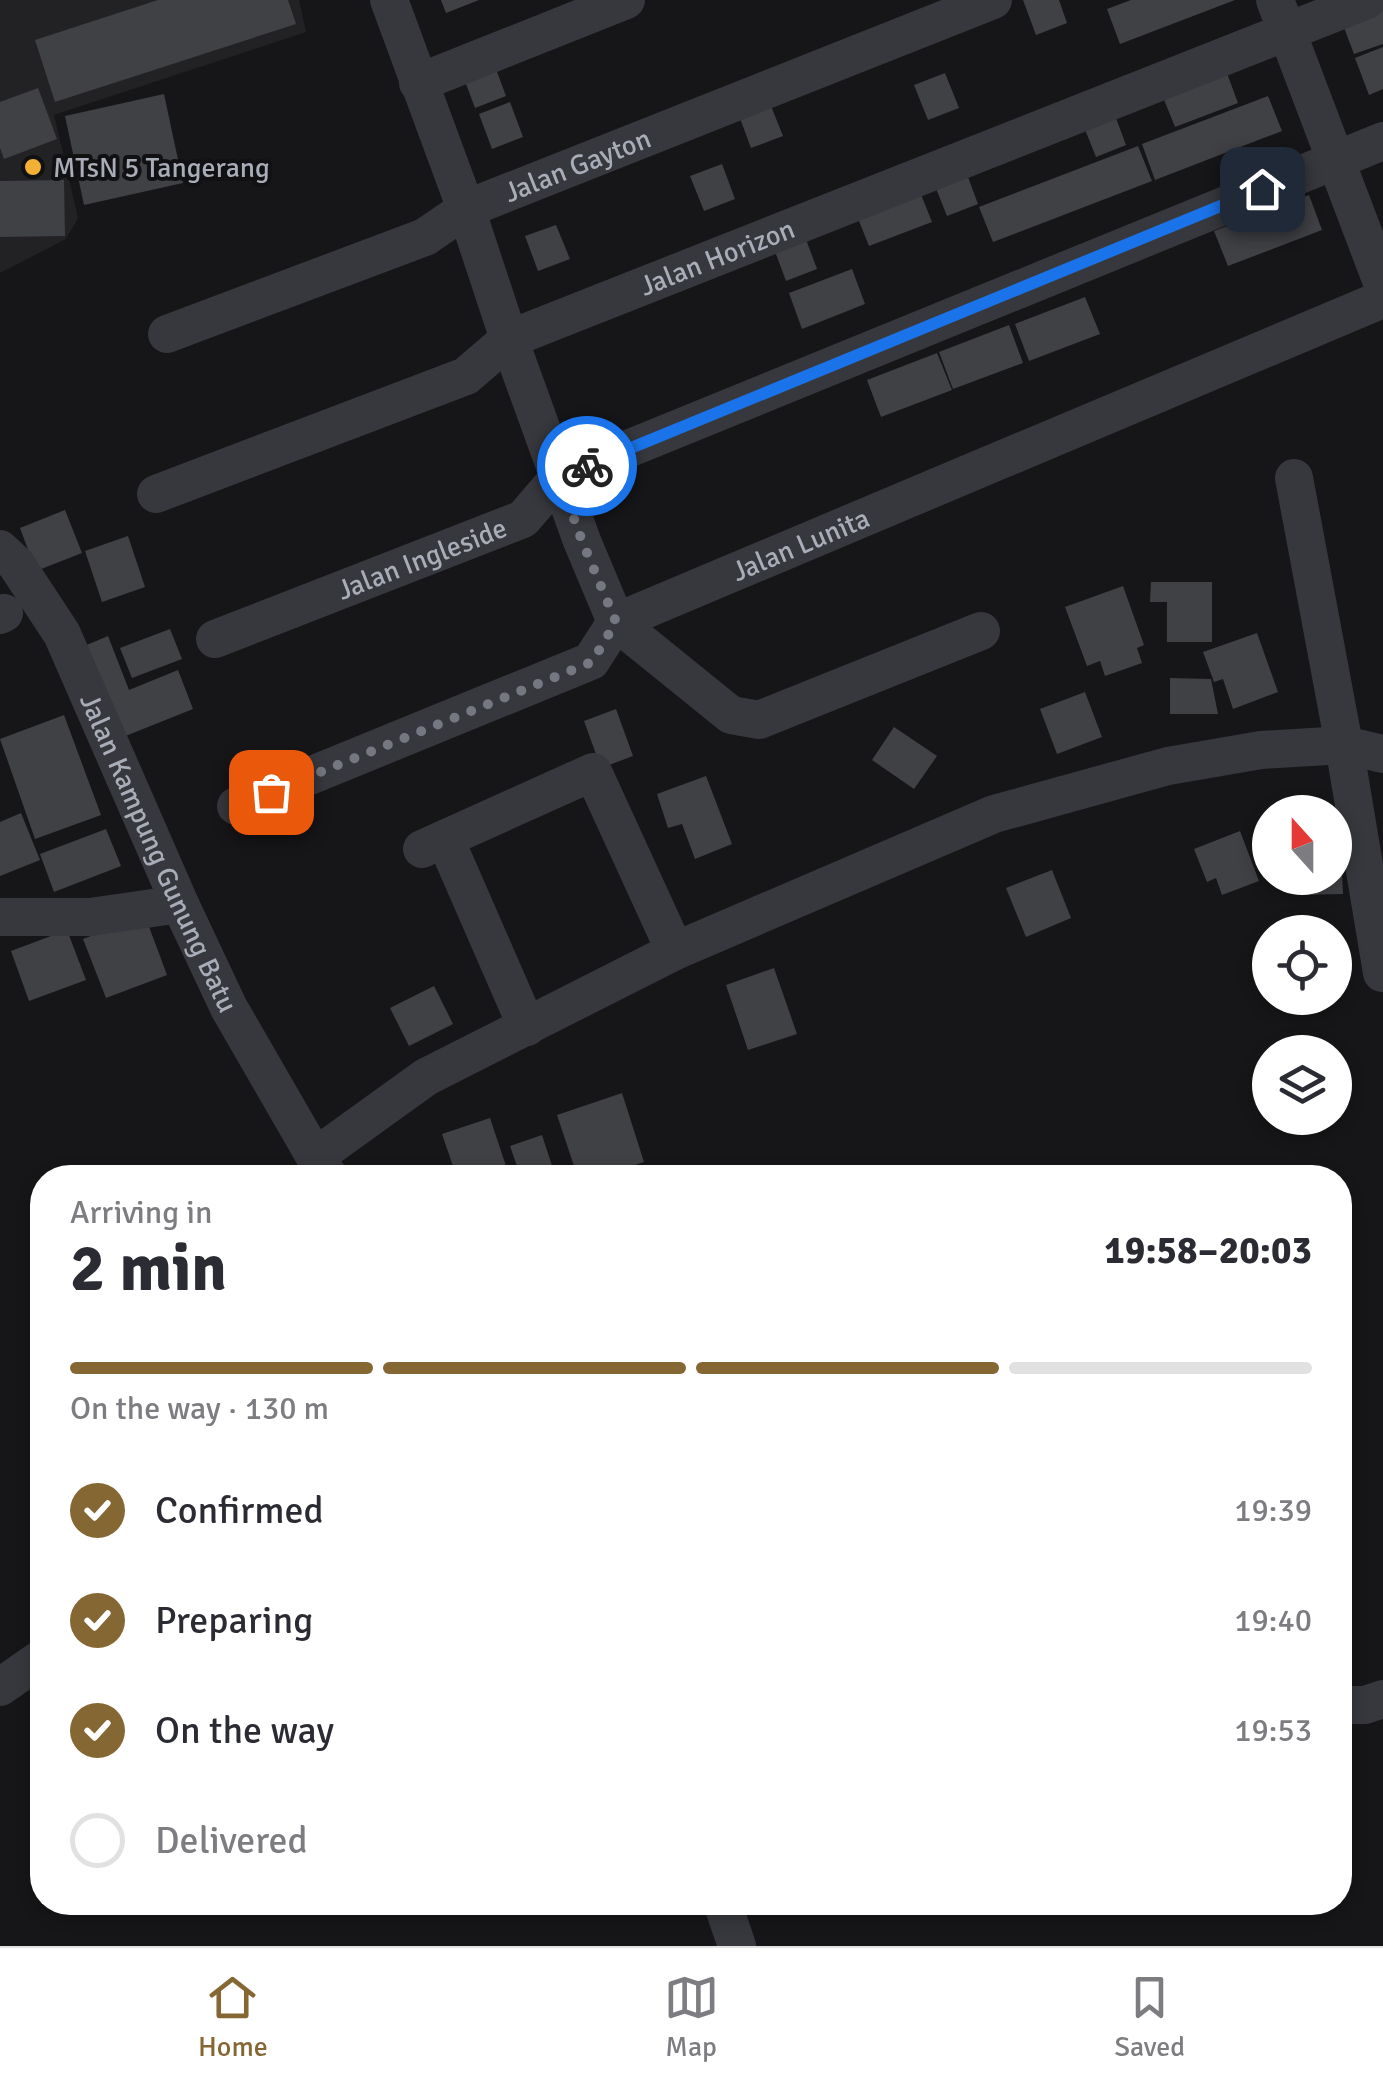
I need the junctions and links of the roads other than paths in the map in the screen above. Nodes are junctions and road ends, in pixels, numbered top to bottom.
1 (389, 0) edge
2 (626, 0) edge
3 (993, 0) edge
4 (1367, 0) edge
5 (1281, 16) edge
6 (418, 83) junction
7 (1383, 141) edge
8 (1336, 159) junction
9 (466, 209) junction
10 (1383, 285) edge
11 (1383, 299) edge
12 (167, 334) dead end
13 (509, 339) junction
14 (559, 477) junction
15 (1294, 478) dead end
16 (156, 494) dead end
17 (0, 550) edge
18 (616, 622) junction
19 (981, 631) dead end
20 (215, 639) dead end
21 (1344, 745) junction
22 (1383, 754) edge
23 (236, 806) dead end
24 (180, 904) junction
25 (0, 917) edge
26 (675, 952) junction
27 (1382, 973) edge
28 (527, 1026) junction
29 (322, 1165) edge
30 (325, 1165) edge
31 (30, 1666) edge
32 (0, 1687) edge
33 (1383, 1699) edge
34 (1352, 1705) edge
35 (726, 1915) edge
36 (737, 1946) edge

1 - 6 street
2 - 6 street
3 - 9 street, Jalan Gayton
4 - 5 street, Jalan Horizon
5 - 8 street
5 - 13 street, Jalan Horizon
6 - 9 street
7 - 8 street, Jalan Ingleside
8 - 10 street
8 - 14 street, Jalan Ingleside
9 - 12 street, Jalan Gayton
9 - 13 street
11 - 18 street, Jalan Lunita
13 - 14 street
13 - 16 street, Jalan Horizon
14 - 18 street
14 - 20 street, Jalan Ingleside
15 - 21 street
17 - 24 street, Jalan Kampung Gunung Batu
18 - 19 street
18 - 23 street
21 - 22 street
21 - 26 street
21 - 27 street
24 - 25 street
24 - 29 street, Jalan Kampung Gunung Batu
26 - 28 street
26 - 28 street
28 - 30 street
31 - 32 street
33 - 34 street
35 - 36 street

